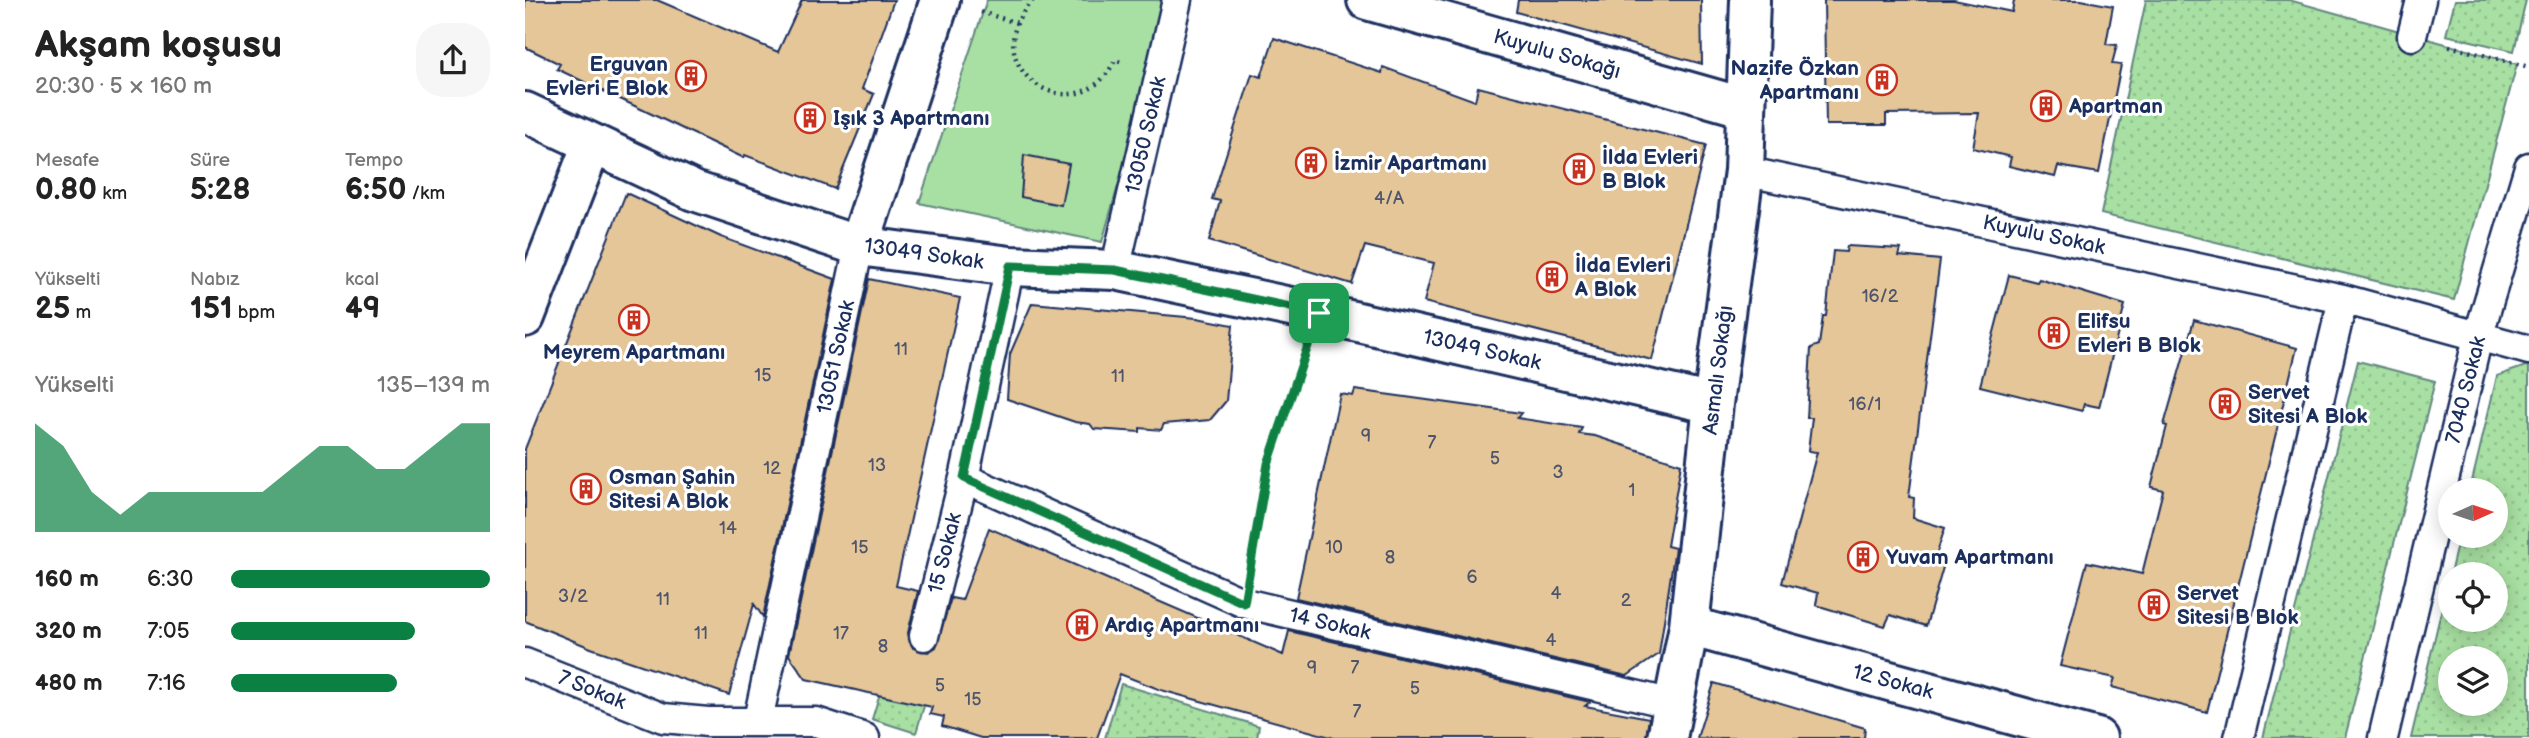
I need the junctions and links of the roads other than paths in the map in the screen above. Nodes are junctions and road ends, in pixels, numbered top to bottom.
1 (940, 0) edge
2 (1177, 0) edge
3 (1367, 0) edge
4 (1750, 0) edge
5 (2421, 0) edge
6 (2411, 36) road end
7 (1747, 108) junction
8 (525, 111) edge
9 (592, 144) junction
10 (2529, 167) edge
11 (1744, 171) junction
12 (859, 246) junction
13 (1010, 266) junction
14 (1115, 270) junction
15 (2343, 299) junction
16 (525, 317) edge
17 (2478, 338) junction
18 (2529, 350) edge
19 (1713, 404) junction
20 (964, 478) junction
21 (1689, 626) junction
22 (923, 635) dead end
23 (525, 663) edge
24 (758, 720) junction
25 (1670, 721) edge
26 (865, 738) edge
27 (2097, 738) edge
28 (2239, 738) edge
29 (2383, 738) edge

1 - 12 street, 13051 Sokak
2 - 14 lane, 13050 Sokak
3 - 7 street, Kuyulu Sokağı
4 - 7 street, Asmalı Sokağı
5 - 6 lane
7 - 11 street, Asmalı Sokağı
8 - 9 street, 13049 Sokak
9 - 12 street, 13049 Sokak
9 - 16 street
10 - 17 lane, 7040 Sokak
11 - 15 lane, Kuyulu Sokak
11 - 19 street, Asmalı Sokağı
12 - 13 street, 13049 Sokak
12 - 24 lane, 13051 Sokak
13 - 14 street, 13049 Sokak
13 - 20 lane, 15 Sokak
14 - 19 street, 13049 Sokak
15 - 17 lane, Kuyulu Sokak
15 - 28 lane
17 - 18 lane, Kuyulu Sokak
17 - 29 lane, 7040 Sokak
19 - 21 street, Asmalı Sokağı
20 - 22 lane, 15 Sokak
20 - 25 lane, 14 Sokak
21 - 25 street, Asmalı Sokağı
21 - 27 street, 12 Sokak
23 - 24 lane, 7 Sokak
24 - 26 lane, 7 Sokak

